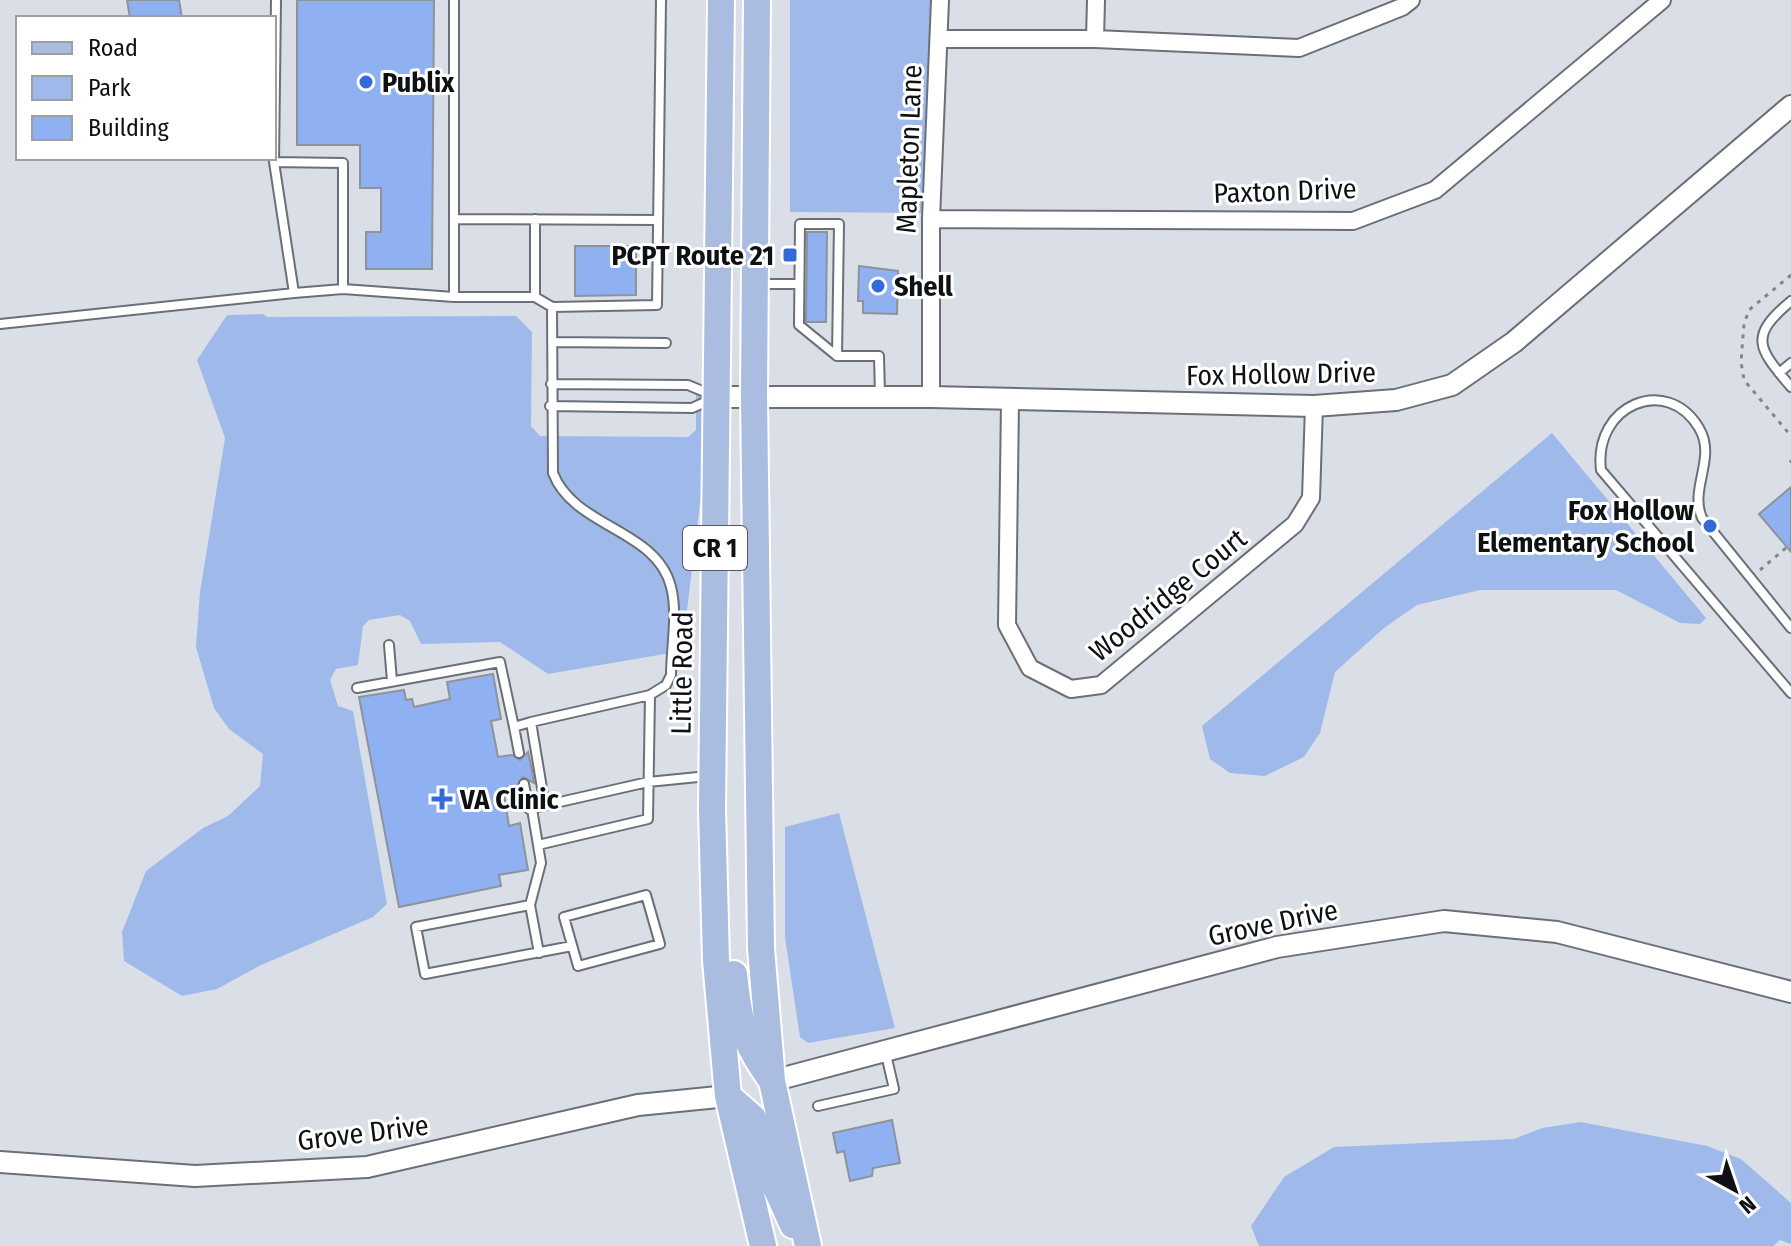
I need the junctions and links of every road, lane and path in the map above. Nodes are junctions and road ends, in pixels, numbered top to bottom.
1 (454, 0) edge
2 (661, 0) edge
3 (721, 0) edge
4 (757, 0) edge
5 (940, 0) edge
6 (1096, 0) edge
7 (1411, 0) edge
8 (1662, 0) edge
9 (940, 39) junction
10 (1095, 39) junction
11 (1791, 106) edge
12 (274, 162) joint
13 (454, 219) junction
14 (535, 219) junction
15 (931, 219) junction
16 (658, 220) junction
17 (755, 284) junction
18 (799, 284) junction
19 (343, 289) junction
20 (294, 293) junction
21 (454, 297) junction
22 (535, 297) junction
23 (1791, 301) edge
24 (552, 307) junction
25 (0, 324) edge
26 (552, 342) junction
27 (666, 343) dead end
28 (837, 356) junction
29 (1791, 363) edge
30 (1779, 373) junction
31 (551, 384) junction
32 (1791, 387) edge
33 (754, 395) junction
34 (880, 396) junction
35 (717, 397) junction
36 (931, 397) junction
37 (1010, 402) junction
38 (550, 406) junction
39 (1314, 406) junction
40 (1787, 547) dead end
41 (1760, 570) dead end
42 (1791, 628) edge
43 (389, 645) dead end
44 (392, 681) junction
45 (357, 688) dead end
46 (1791, 693) edge
47 (650, 695) junction
48 (531, 722) junction
49 (514, 727) junction
50 (519, 753) dead end
51 (713, 775) junction
52 (648, 782) junction
53 (524, 784) dead end
54 (545, 806) junction
55 (531, 809) junction
56 (538, 845) junction
57 (714, 884) junction
58 (530, 905) junction
59 (572, 946) junction
60 (539, 953) junction
61 (1791, 992) edge
62 (885, 1050) junction
63 (772, 1081) junction
64 (728, 1096) junction
65 (818, 1106) dead end
66 (0, 1162) edge
67 (763, 1246) edge
68 (806, 1246) edge

1 - 13 lane
2 - 16 lane
3 - 35 main road, Little Road / CR 1
4 - 17 main road, CR 1
5 - 9 street, Mapleton Lane
6 - 10 street
7 - 10 street
8 - 15 street, Paxton Drive
9 - 10 street
9 - 15 street, Mapleton Lane
11 - 39 street, Fox Hollow Drive
12 - 19 lane
12 - 20 lane
13 - 14 lane
13 - 21 lane
14 - 16 lane
14 - 22 lane
15 - 36 street, Mapleton Lane
16 - 24 lane
17 - 18 lane
17 - 33 main road, CR 1
18 - 28 lane
18 - 28 lane
19 - 20 lane
19 - 21 lane
20 - 25 lane
21 - 22 lane
22 - 24 lane
23 - 30 lane
24 - 26 lane
26 - 27 lane
26 - 31 lane
28 - 34 lane
29 - 30 lane
30 - 32 lane
31 - 35 lane
31 - 38 lane
33 - 34 street, Fox Hollow Drive
33 - 35 street, Fox Hollow Drive
33 - 63 main road, CR 1
34 - 36 street, Fox Hollow Drive
35 - 38 lane
35 - 51 main road, Little Road / CR 1
36 - 37 street, Fox Hollow Drive
37 - 39 street, Fox Hollow Drive
37 - 39 street, Woodridge Court
38 - 47 lane
40 - 41 path
42 - 46 lane
43 - 44 lane
44 - 45 lane
44 - 49 lane
47 - 48 lane
47 - 52 lane
48 - 49 lane
48 - 54 lane
49 - 50 lane
51 - 52 lane
51 - 57 main road, Little Road / CR 1
52 - 54 lane
52 - 56 lane
53 - 55 lane
54 - 55 lane
55 - 56 lane
56 - 58 lane
57 - 63 main road
57 - 64 main road, Little Road / CR 1
58 - 60 lane
58 - 60 lane
59 - 59 lane
59 - 60 lane
61 - 62 street, Grove Drive
62 - 63 street, Grove Drive
62 - 65 lane
63 - 68 main road, CR 1
64 - 66 street, Grove Drive
64 - 67 main road, Little Road / CR 1
64 - 68 main road

